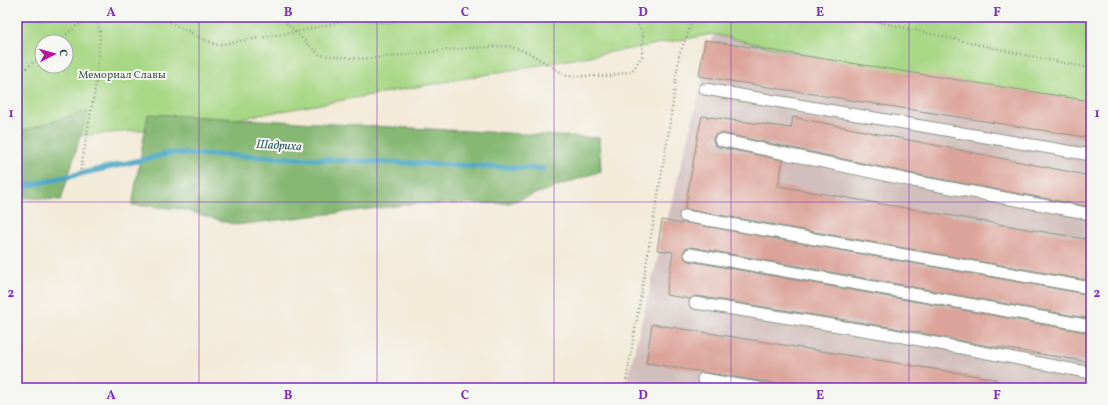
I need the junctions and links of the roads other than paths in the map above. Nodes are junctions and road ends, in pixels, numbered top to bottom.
1 (705, 89) dead end
2 (720, 140) dead end
3 (1091, 155) edge
4 (1091, 214) edge
5 (685, 216) dead end
6 (690, 254) dead end
7 (1091, 288) edge
8 (695, 303) dead end
9 (1091, 326) edge
10 (1091, 373) edge
11 (703, 379) dead end
12 (757, 388) edge

1 - 3 lane
2 - 4 lane
5 - 7 lane
6 - 9 lane
8 - 10 lane
11 - 12 lane

